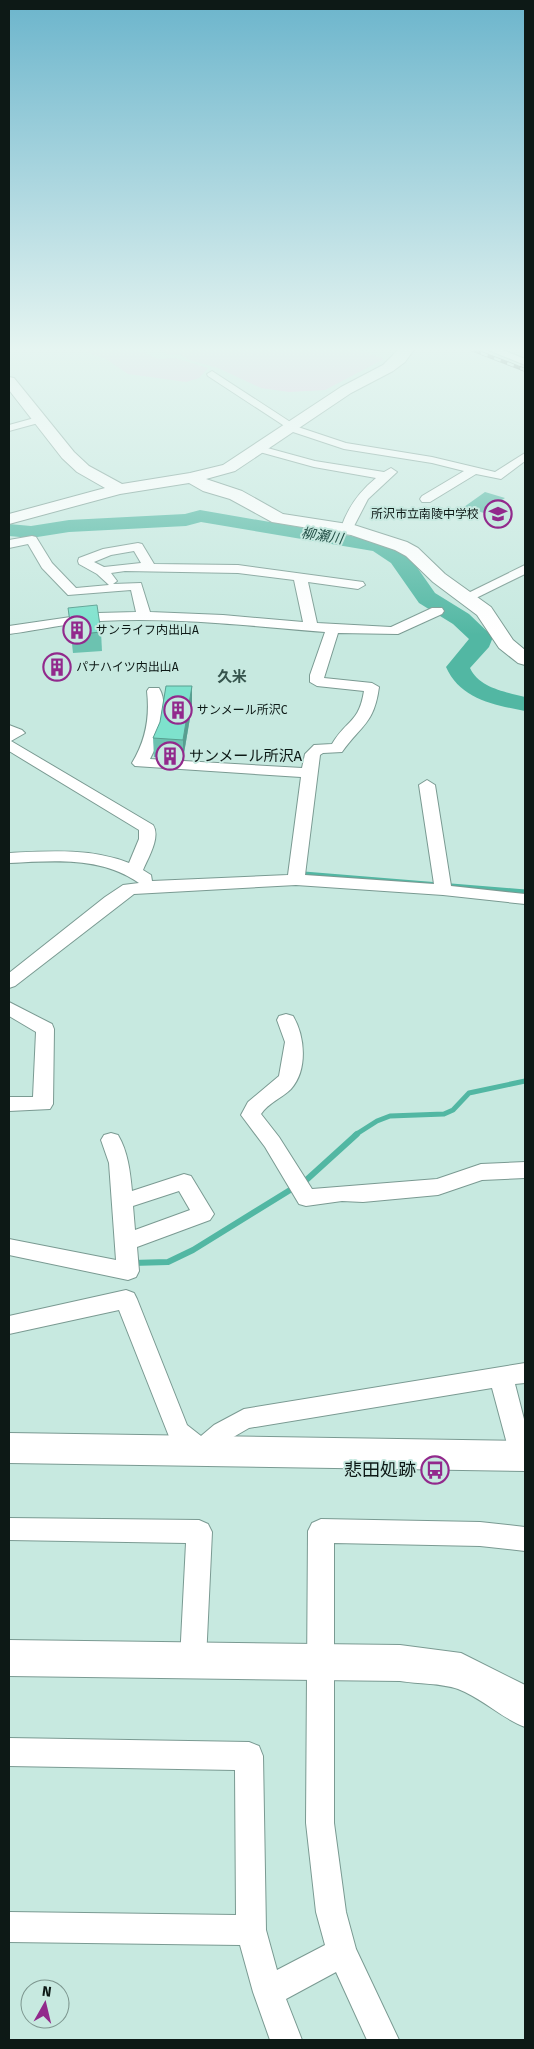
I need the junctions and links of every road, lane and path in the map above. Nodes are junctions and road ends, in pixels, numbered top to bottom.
1 (57, 444) edge
2 (268, 444) edge
3 (337, 444) edge
4 (260, 449) junction
5 (525, 456) edge
6 (412, 457) junction
7 (475, 470) junction
8 (386, 476) junction
9 (191, 478) junction
10 (119, 489) junction
11 (426, 499) dead end
12 (9, 519) edge
13 (347, 528) junction
14 (9, 544) edge
15 (150, 568) junction
16 (525, 569) edge
17 (102, 571) junction
18 (300, 576) junction
19 (358, 585) dead end
20 (115, 588) junction
21 (467, 597) junction
22 (437, 611) dead end
23 (144, 616) junction
24 (310, 627) junction
25 (332, 629) junction
26 (9, 630) edge
27 (525, 658) edge
28 (154, 691) dead end
29 (9, 729) edge
30 (9, 737) edge
31 (9, 745) edge
32 (309, 773) junction
33 (428, 785) dead end
34 (9, 858) edge
35 (135, 870) junction
36 (296, 880) junction
37 (153, 886) junction
38 (443, 890) junction
39 (525, 899) edge
40 (9, 982) edge
41 (9, 1008) edge
42 (286, 1020) dead end
43 (9, 1104) edge
44 (111, 1140) dead end
45 (525, 1170) edge
46 (124, 1201) junction
47 (126, 1242) junction
48 (9, 1247) edge
49 (9, 1326) edge
50 (525, 1373) edge
51 (502, 1377) junction
52 (9, 1448) edge
53 (202, 1451) junction
54 (524, 1455) edge
55 (9, 1529) edge
56 (525, 1539) edge
57 (9, 1658) edge
58 (193, 1660) junction
59 (322, 1662) junction
60 (525, 1708) edge
61 (9, 1752) edge
62 (9, 1927) edge
63 (251, 1930) junction
64 (342, 1952) junction
65 (268, 1992) junction
66 (286, 2040) edge
67 (383, 2040) edge

1 - 10 street
2 - 4 street
3 - 6 street
4 - 8 street
4 - 9 street
5 - 7 street
6 - 7 street
6 - 8 street
7 - 11 street
8 - 13 street
9 - 10 street
9 - 13 street
10 - 12 street
13 - 21 street
14 - 20 street
15 - 17 street
15 - 17 street
15 - 18 street
16 - 21 street
17 - 20 street
18 - 19 street
18 - 24 street
20 - 23 street
21 - 27 street
22 - 25 street
23 - 24 street
23 - 26 street
24 - 25 street
25 - 32 street
28 - 32 street
29 - 30 street
31 - 35 street
32 - 36 street
33 - 38 street
34 - 35 street
35 - 37 street
36 - 37 street
36 - 38 street
37 - 40 street
38 - 39 street
41 - 43 street
42 - 45 street
44 - 46 street
46 - 47 street
46 - 47 street
47 - 48 street
49 - 53 street
50 - 51 street
51 - 53 street
51 - 54 street
52 - 53 street
53 - 54 street
55 - 58 street
56 - 59 street
57 - 58 street
58 - 59 street
59 - 60 street
59 - 64 street
61 - 63 street
62 - 63 street
63 - 65 street
64 - 65 street
64 - 67 street
65 - 66 street

